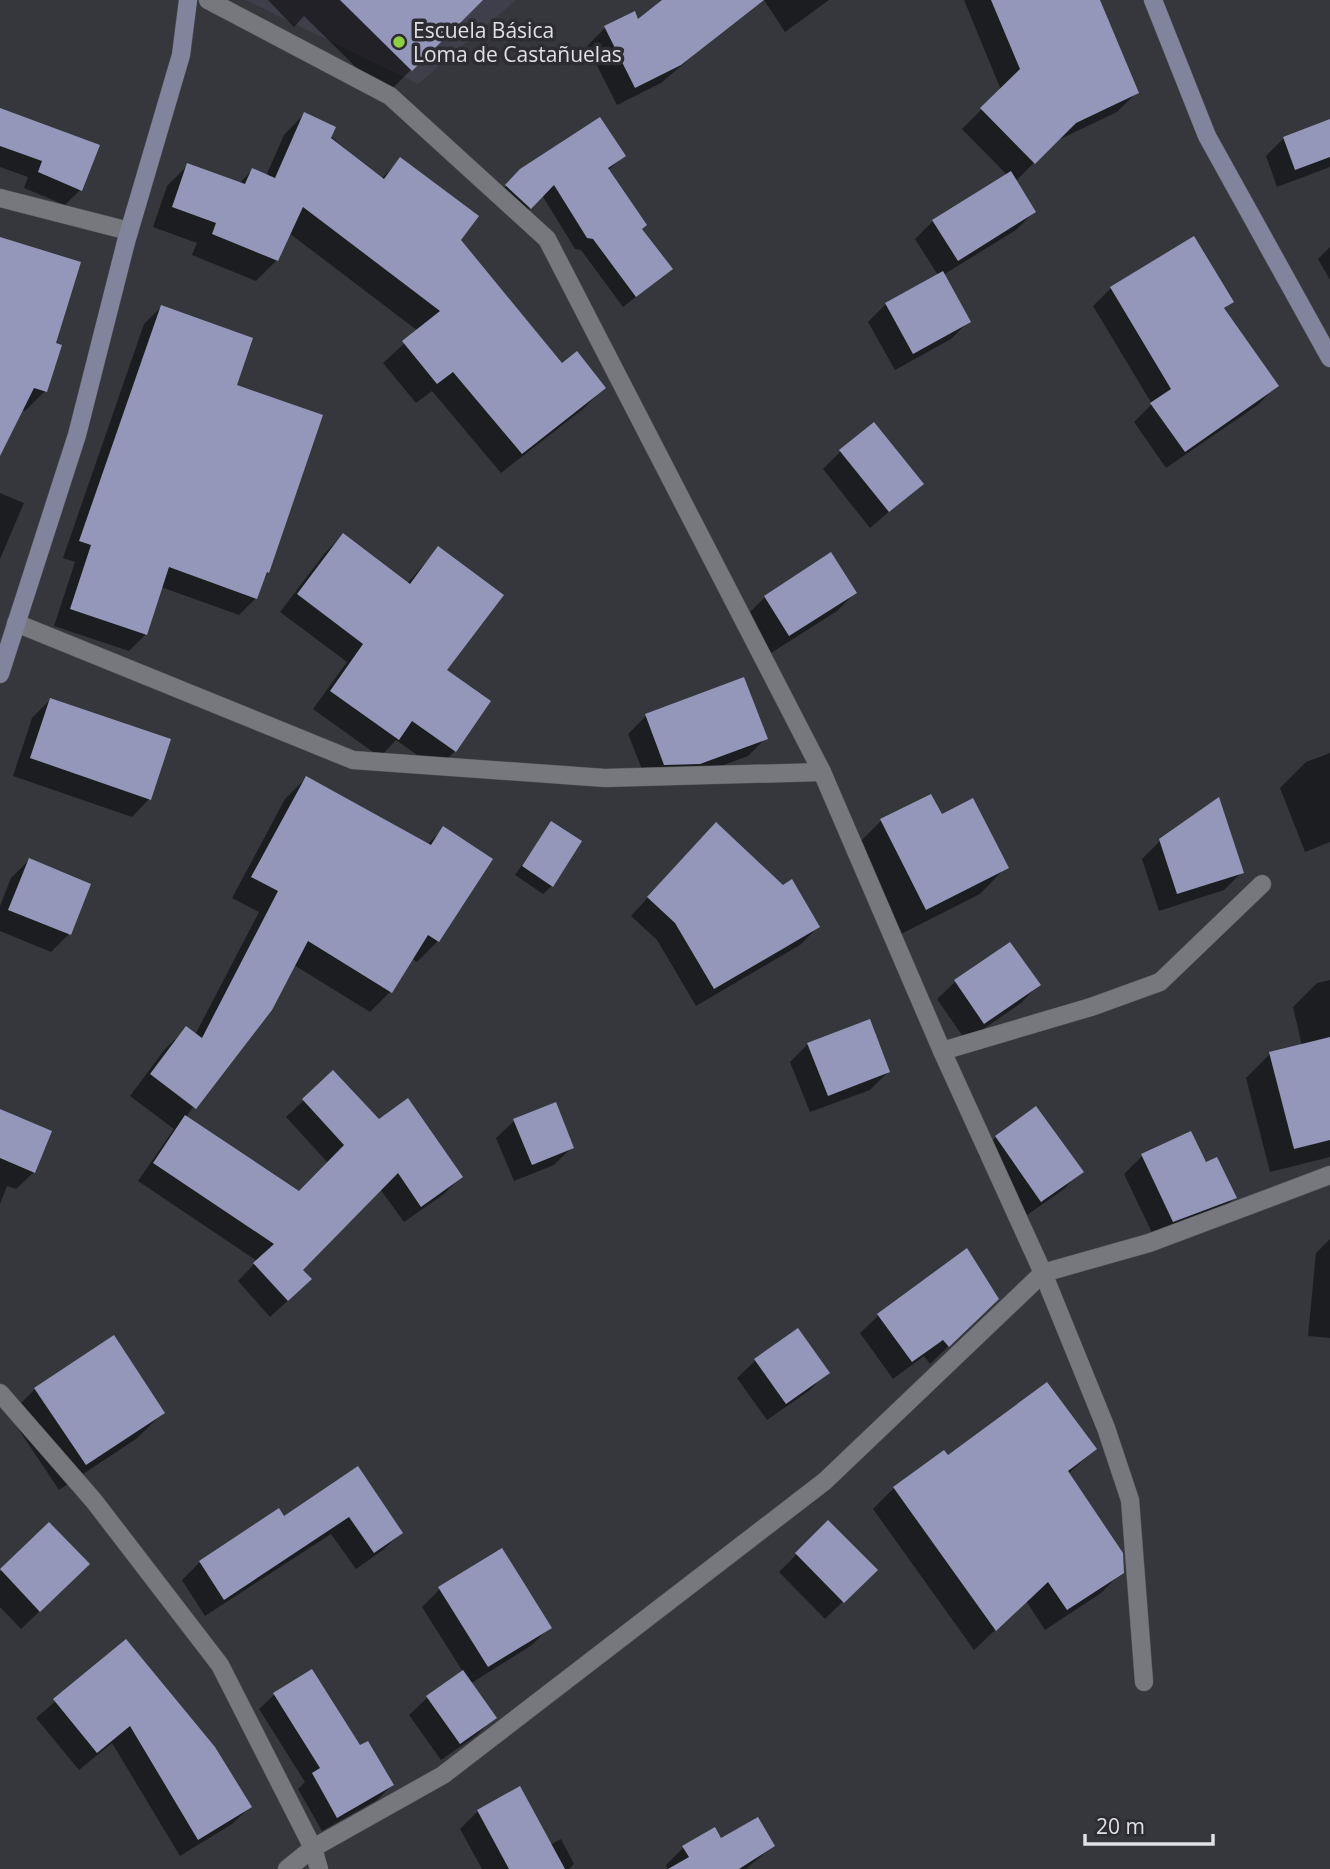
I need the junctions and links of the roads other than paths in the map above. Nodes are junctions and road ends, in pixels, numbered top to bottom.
1 (188, 0) edge
2 (208, 0) edge
3 (1153, 0) edge
4 (0, 198) edge
5 (129, 231) junction
6 (1330, 358) edge
7 (16, 624) junction
8 (0, 674) edge
9 (822, 772) junction
10 (1262, 884) dead end
11 (942, 1051) junction
12 (1330, 1175) edge
13 (1043, 1273) junction
14 (0, 1393) edge
15 (1144, 1682) dead end
16 (313, 1848) junction
17 (287, 1869) edge
18 (319, 1869) edge

1 - 5 main road
2 - 9 street
3 - 6 main road
4 - 5 street
5 - 7 main road
7 - 8 main road
7 - 9 street
9 - 11 street
10 - 11 street
11 - 13 street
12 - 13 street
13 - 15 street
13 - 16 street
14 - 16 street
16 - 17 street
16 - 18 street

